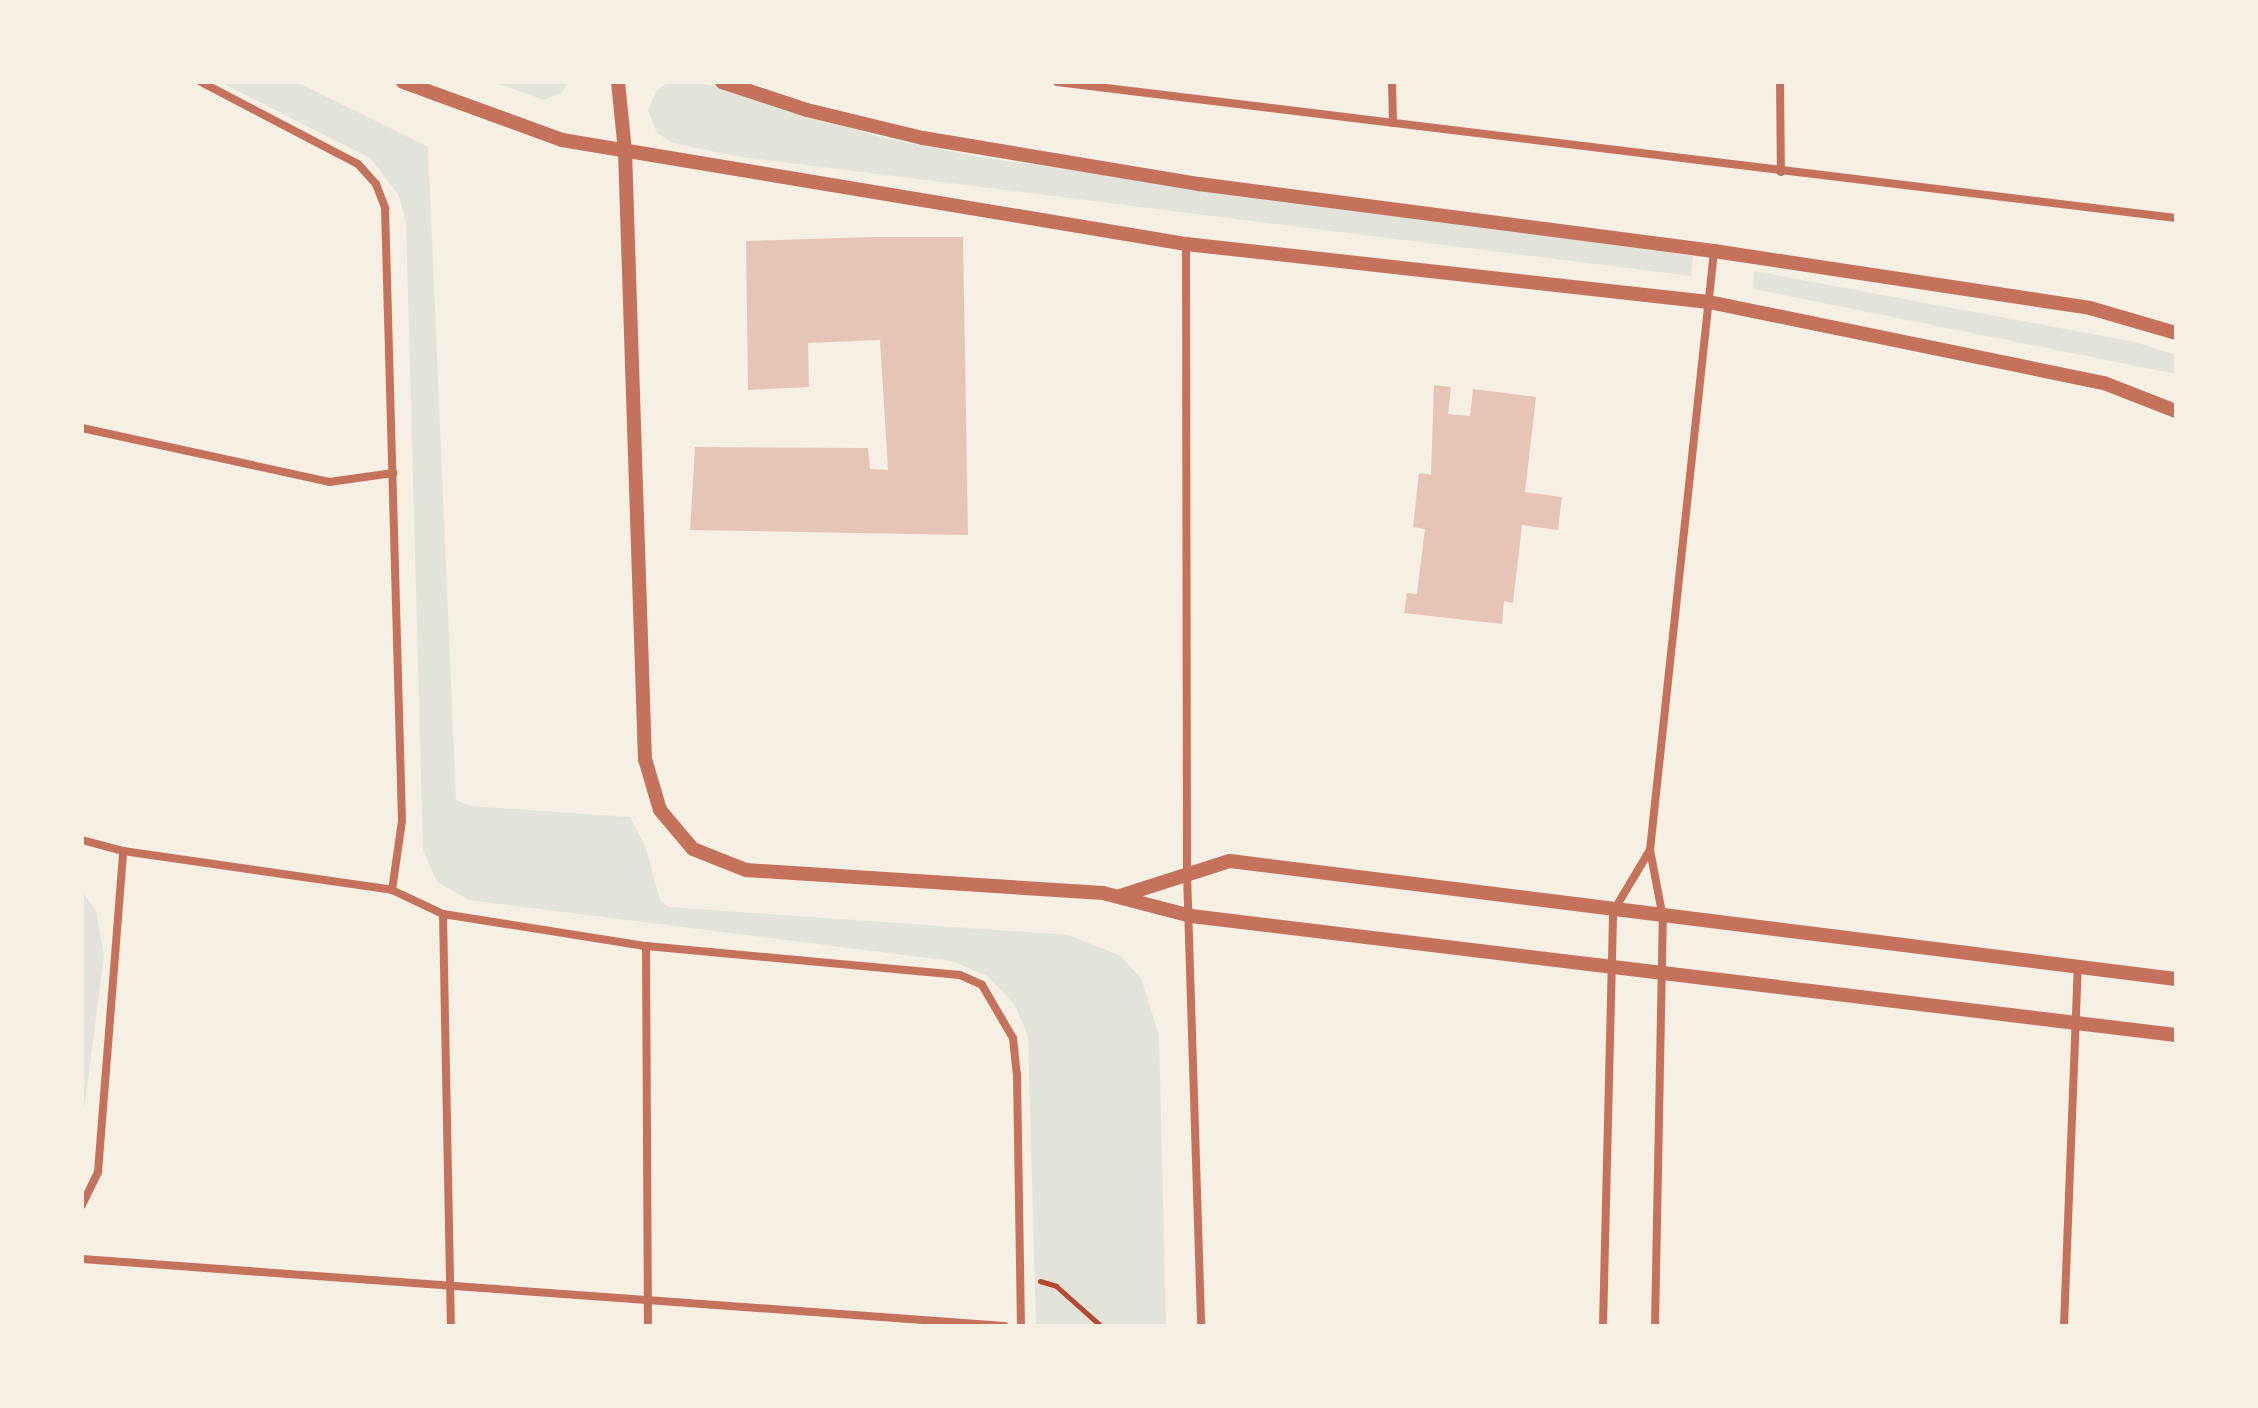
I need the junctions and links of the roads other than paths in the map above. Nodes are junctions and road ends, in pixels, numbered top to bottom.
1 (201, 82) edge
2 (618, 82) edge
3 (722, 82) edge
4 (1057, 82) edge
5 (1392, 82) edge
6 (1780, 82) edge
7 (406, 83) edge
8 (1393, 123) junction
9 (625, 151) junction
10 (1781, 172) junction
11 (2176, 218) edge
12 (1186, 244) junction
13 (1714, 251) junction
14 (1709, 302) junction
15 (2176, 333) edge
16 (2176, 411) edge
17 (82, 428) edge
18 (393, 473) junction
19 (82, 840) edge
20 (1650, 850) junction
21 (123, 851) junction
22 (1187, 874) junction
23 (392, 890) junction
24 (1120, 896) junction
25 (1613, 912) junction
26 (443, 914) junction
27 (1191, 916) junction
28 (1663, 918) junction
29 (646, 946) junction
30 (2078, 967) junction
31 (1611, 968) junction
32 (1662, 976) junction
33 (2176, 979) edge
34 (2073, 1025) junction
35 (2176, 1035) edge
36 (82, 1205) edge
37 (82, 1259) edge
38 (451, 1286) junction
39 (648, 1300) junction
40 (451, 1326) edge
41 (648, 1326) edge
42 (1005, 1326) edge
43 (1021, 1326) edge
44 (1201, 1326) edge
45 (1603, 1326) edge
46 (1655, 1326) edge
47 (2064, 1326) edge

1 - 18 street
2 - 9 street
3 - 13 street
4 - 8 street
5 - 8 street
6 - 10 street
7 - 9 street
8 - 10 street
9 - 12 street
9 - 24 street
10 - 11 street
12 - 14 street
12 - 22 street
13 - 14 street
13 - 15 street
14 - 16 street
14 - 20 street
17 - 18 street
18 - 23 street
19 - 21 street
20 - 25 street
20 - 28 street
21 - 23 street
21 - 36 street
22 - 24 street
22 - 25 street
22 - 27 street
23 - 26 street
24 - 27 street
25 - 28 street
25 - 31 street
26 - 29 street
26 - 38 street
27 - 31 street
27 - 44 street
28 - 30 street
28 - 32 street
29 - 39 street
29 - 43 street
30 - 33 street
30 - 34 street
31 - 32 street
31 - 45 street
32 - 34 street
32 - 46 street
34 - 35 street
34 - 47 street
37 - 38 street
38 - 39 street
38 - 40 street
39 - 41 street
39 - 42 street

